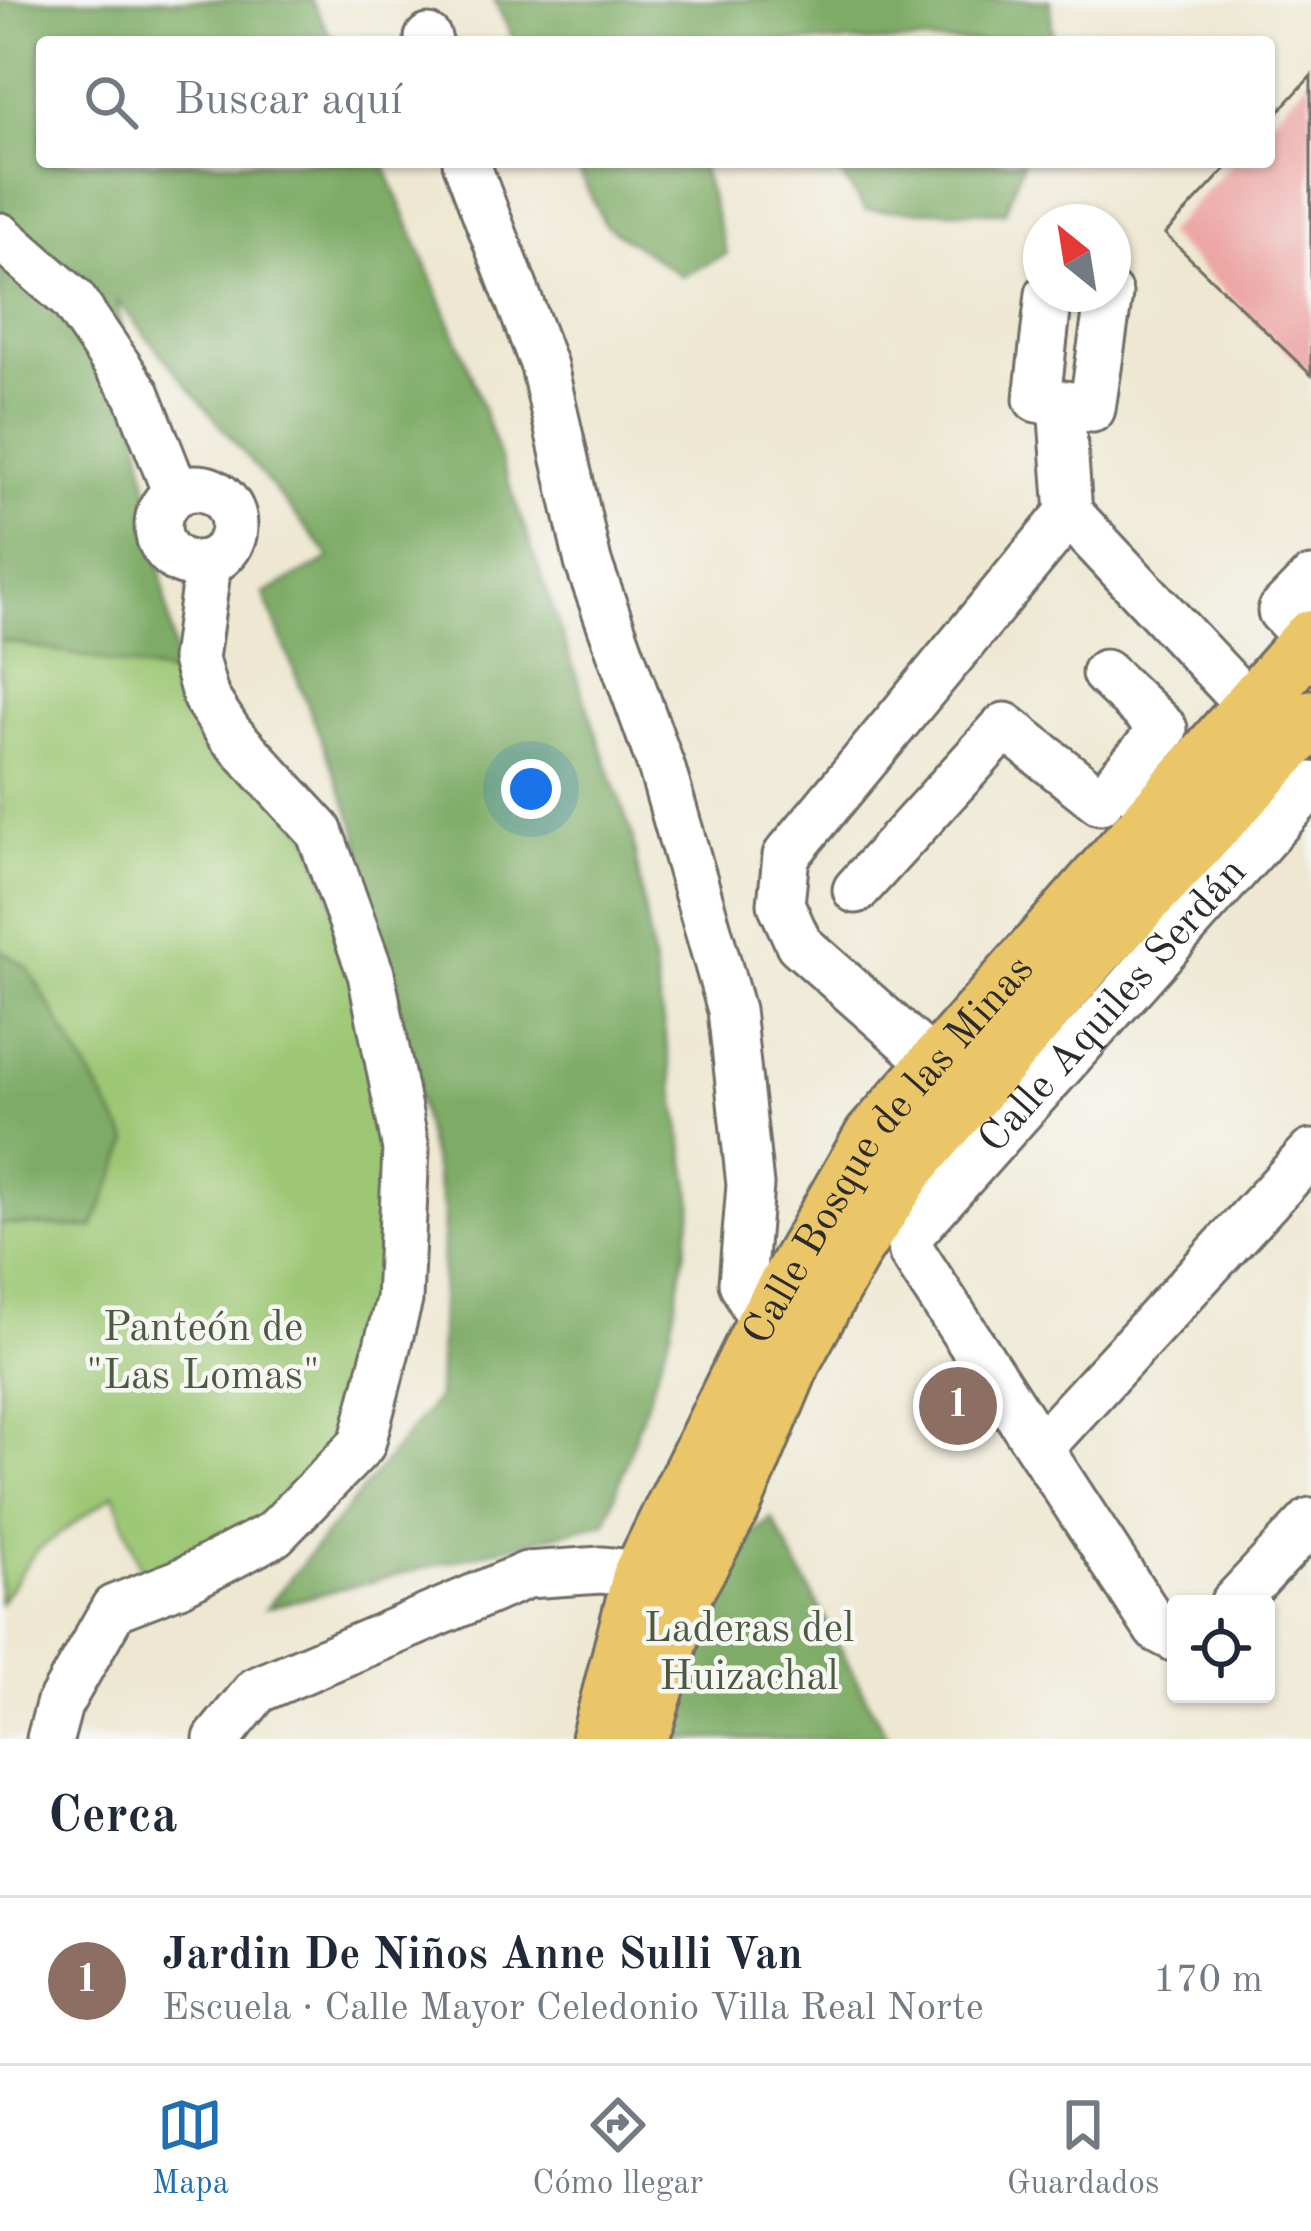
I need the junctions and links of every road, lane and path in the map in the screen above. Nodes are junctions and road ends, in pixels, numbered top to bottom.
1 (468, 168) edge
2 (0, 236) edge
3 (1047, 312) edge
4 (1105, 312) edge
5 (1061, 404) junction
6 (1070, 513) junction
7 (1311, 580) edge
8 (1310, 641) edge
9 (1105, 673) dead end
10 (1290, 739) edge
11 (1116, 802) junction
12 (856, 890) dead end
13 (951, 1078) junction
14 (1311, 1153) edge
15 (764, 1326) junction
16 (1042, 1446) junction
17 (1311, 1521) edge
18 (664, 1581) junction
19 (1241, 1595) edge
20 (1167, 1634) edge
21 (50, 1739) edge
22 (218, 1739) edge
23 (600, 1739) edge
24 (641, 1739) edge

1 - 15 street
2 - 21 street
3 - 5 street
4 - 5 street
5 - 6 street
6 - 10 street
6 - 13 street
7 - 8 street
8 - 10 main road, Calle Bosque de las Minas
9 - 11 street
10 - 11 main road, Calle Bosque de las Minas
10 - 13 main road, Calle Bosque de las Minas
10 - 16 street, Calle Aquiles Serdán
11 - 12 street
11 - 13 main road, Calle Bosque de las Minas
13 - 15 main road, Calle Bosque de las Minas
13 - 18 main road, Calle Bosque de las Minas
14 - 16 street
15 - 18 main road, Calle Bosque de las Minas
16 - 20 street
17 - 19 street
18 - 22 street
18 - 23 main road, Calle Bosque de las Minas
18 - 24 main road, Calle Bosque de las Minas

